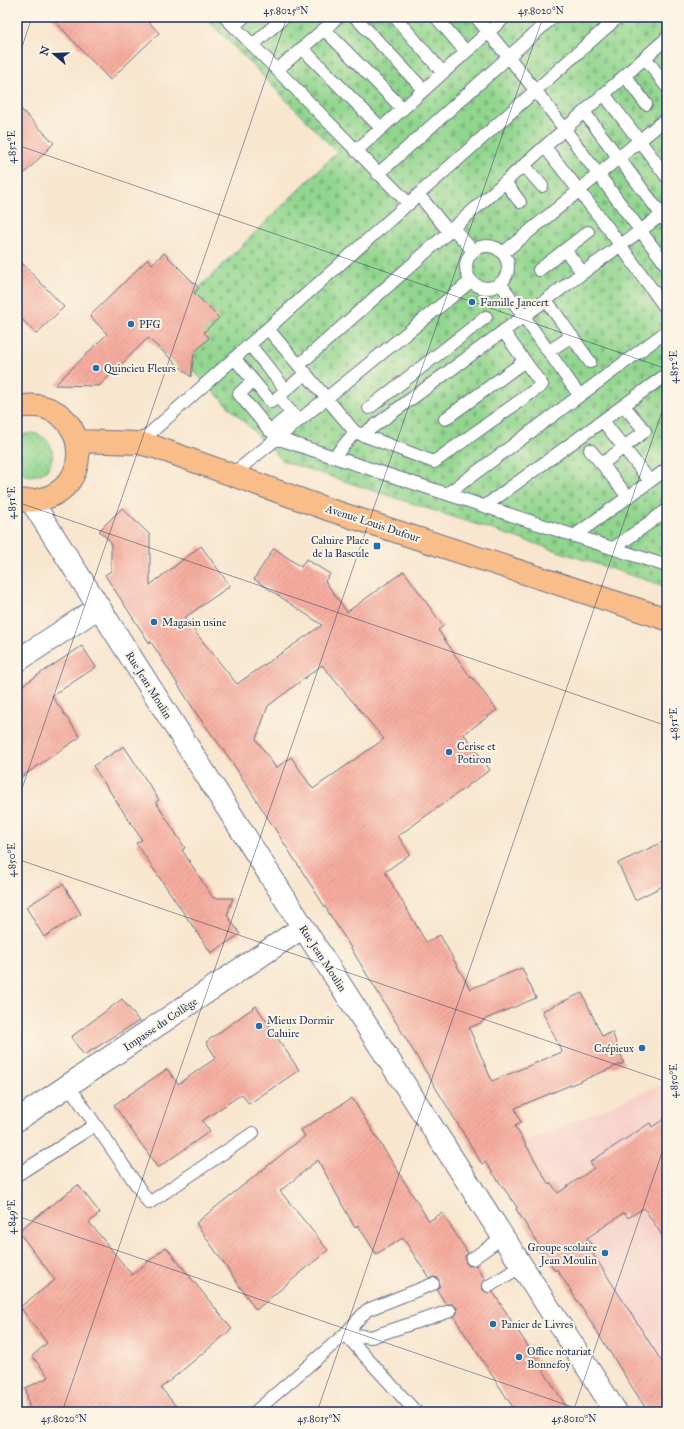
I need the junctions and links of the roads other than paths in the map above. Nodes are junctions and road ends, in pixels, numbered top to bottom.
1 (225, 17) edge
2 (244, 17) edge
3 (284, 17) edge
4 (338, 17) edge
5 (355, 17) edge
6 (395, 17) edge
7 (436, 17) edge
8 (476, 17) edge
9 (505, 17) edge
10 (553, 17) edge
11 (618, 17) edge
12 (234, 26) junction
13 (324, 29) junction
14 (488, 32) junction
15 (666, 41) edge
16 (253, 45) junction
17 (302, 48) junction
18 (466, 52) junction
19 (509, 57) junction
20 (645, 57) junction
21 (277, 70) junction
22 (443, 73) junction
23 (624, 76) junction
24 (666, 86) dead end
25 (424, 90) junction
26 (536, 91) junction
27 (604, 94) junction
28 (646, 104) dead end
29 (403, 109) junction
30 (584, 112) junction
31 (666, 121) edge
32 (381, 128) junction
33 (565, 129) junction
34 (641, 140) junction
35 (545, 147) junction
36 (356, 151) junction
37 (619, 158) junction
38 (524, 165) junction
39 (378, 174) junction
40 (599, 174) junction
41 (667, 177) edge
42 (505, 182) junction
43 (542, 186) dead end
44 (579, 191) junction
45 (418, 195) junction
46 (520, 202) dead end
47 (409, 204) junction
48 (665, 216) edge
49 (453, 228) junction
50 (641, 230) junction
51 (588, 232) dead end
52 (621, 245) junction
53 (565, 250) junction
54 (473, 251) junction
55 (503, 253) junction
56 (667, 266) edge
57 (539, 270) dead end
58 (583, 273) junction
59 (470, 281) junction
60 (501, 284) junction
61 (546, 300) junction
62 (667, 310) edge
63 (524, 316) junction
64 (486, 317) dead end
65 (268, 329) junction
66 (504, 331) junction
67 (667, 331) edge
68 (572, 336) junction
69 (452, 344) junction
70 (250, 345) junction
71 (549, 351) junction
72 (235, 359) junction
73 (464, 360) junction
74 (525, 361) junction
75 (590, 362) dead end
76 (303, 369) junction
77 (667, 374) edge
78 (253, 381) junction
79 (579, 395) junction
80 (279, 396) junction
81 (327, 397) junction
82 (624, 406) junction
83 (17, 407) edge
84 (369, 408) dead end
85 (256, 415) junction
86 (295, 417) junction
87 (444, 419) dead end
88 (603, 421) junction
89 (359, 433) junction
90 (276, 438) junction
91 (77, 441) junction
92 (139, 443) junction
93 (623, 447) junction
94 (590, 450) dead end
95 (334, 457) junction
96 (602, 464) junction
97 (667, 469) edge
98 (233, 474) junction
99 (650, 481) junction
100 (447, 494) junction
101 (628, 497) junction
102 (24, 501) edge
103 (485, 506) junction
104 (667, 510) edge
105 (574, 536) junction
106 (614, 548) junction
107 (667, 566) edge
108 (99, 607) junction
109 (667, 619) edge
110 (17, 661) edge
111 (303, 927) junction
112 (69, 1086) junction
113 (17, 1120) edge
114 (95, 1125) junction
115 (253, 1133) dead end
116 (17, 1175) edge
117 (503, 1237) junction
118 (472, 1260) dead end
119 (522, 1266) junction
120 (433, 1284) dead end
121 (489, 1286) dead end
122 (450, 1311) dead end
123 (345, 1334) junction
124 (255, 1412) edge
125 (416, 1412) edge
126 (616, 1412) edge

1 - 12 lane
2 - 12 lane
3 - 16 lane
4 - 13 lane
5 - 25 lane
6 - 22 lane
7 - 18 lane
8 - 14 lane
9 - 14 lane
10 - 19 lane
11 - 26 lane
12 - 16 lane
13 - 17 lane
13 - 29 lane
14 - 18 lane
14 - 19 lane
15 - 20 lane
16 - 21 lane
17 - 21 lane
17 - 32 lane
18 - 22 lane
19 - 26 lane
19 - 39 lane
20 - 23 lane
20 - 24 lane
21 - 36 lane
22 - 25 lane
23 - 27 lane
23 - 28 lane
25 - 29 lane
26 - 33 lane
26 - 45 lane
27 - 30 lane
27 - 34 lane
29 - 32 lane
30 - 33 lane
30 - 37 lane
31 - 34 lane
32 - 36 lane
33 - 35 lane
33 - 40 lane
34 - 37 lane
34 - 41 lane
35 - 38 lane
35 - 44 lane
36 - 39 lane
37 - 40 lane
37 - 48 lane
38 - 42 lane
38 - 43 lane
39 - 47 lane
40 - 44 lane
40 - 50 lane
42 - 46 lane
42 - 49 lane
44 - 52 lane
44 - 55 lane
45 - 47 lane
45 - 49 lane
47 - 65 lane
48 - 50 lane
49 - 54 lane
49 - 76 lane
50 - 52 lane
50 - 56 lane
51 - 53 lane
52 - 58 lane
52 - 62 lane
53 - 57 lane
53 - 58 lane
54 - 55 lane
54 - 59 lane
55 - 60 lane
58 - 61 lane
59 - 60 lane
59 - 81 lane
60 - 63 lane
61 - 63 lane
61 - 68 lane
63 - 66 lane
63 - 71 lane
64 - 69 lane
65 - 70 lane
65 - 76 lane
66 - 73 lane
66 - 74 lane
67 - 79 lane
68 - 71 lane
68 - 75 lane
69 - 73 lane
69 - 84 lane
70 - 72 lane
70 - 80 lane
71 - 79 lane
72 - 78 lane
72 - 92 lane
73 - 89 lane
74 - 87 lane
74 - 89 lane
76 - 80 lane
76 - 81 lane
77 - 82 lane
78 - 80 lane
78 - 85 lane
79 - 100 lane
80 - 85 lane
80 - 86 lane
81 - 86 lane
81 - 89 lane
82 - 88 lane
82 - 93 lane
83 - 91 main road
85 - 86 lane
86 - 90 lane
88 - 93 lane
88 - 103 lane
89 - 95 lane
90 - 95 lane
90 - 98 lane
91 - 92 main road, Avenue Louis Dufour
91 - 102 main road
92 - 98 main road, Avenue Louis Dufour
93 - 96 lane
93 - 99 lane
94 - 96 lane
95 - 100 lane
96 - 101 lane
97 - 99 lane
98 - 109 main road, Avenue Louis Dufour
99 - 101 lane
100 - 103 lane
101 - 105 lane
102 - 108 street, Rue Jean Moulin
103 - 105 lane
104 - 106 lane
105 - 106 lane
106 - 107 lane
108 - 110 street
108 - 111 street, Rue Jean Moulin
111 - 112 street, Impasse du Collège
111 - 117 street, Rue Jean Moulin
112 - 113 street, Impasse du Collège
112 - 114 lane
114 - 115 lane
114 - 116 lane
117 - 118 lane
117 - 119 street, Rue Jean Moulin
119 - 121 lane
119 - 126 street, Rue Jean Moulin
120 - 123 lane
122 - 123 lane
123 - 124 lane
123 - 125 lane

